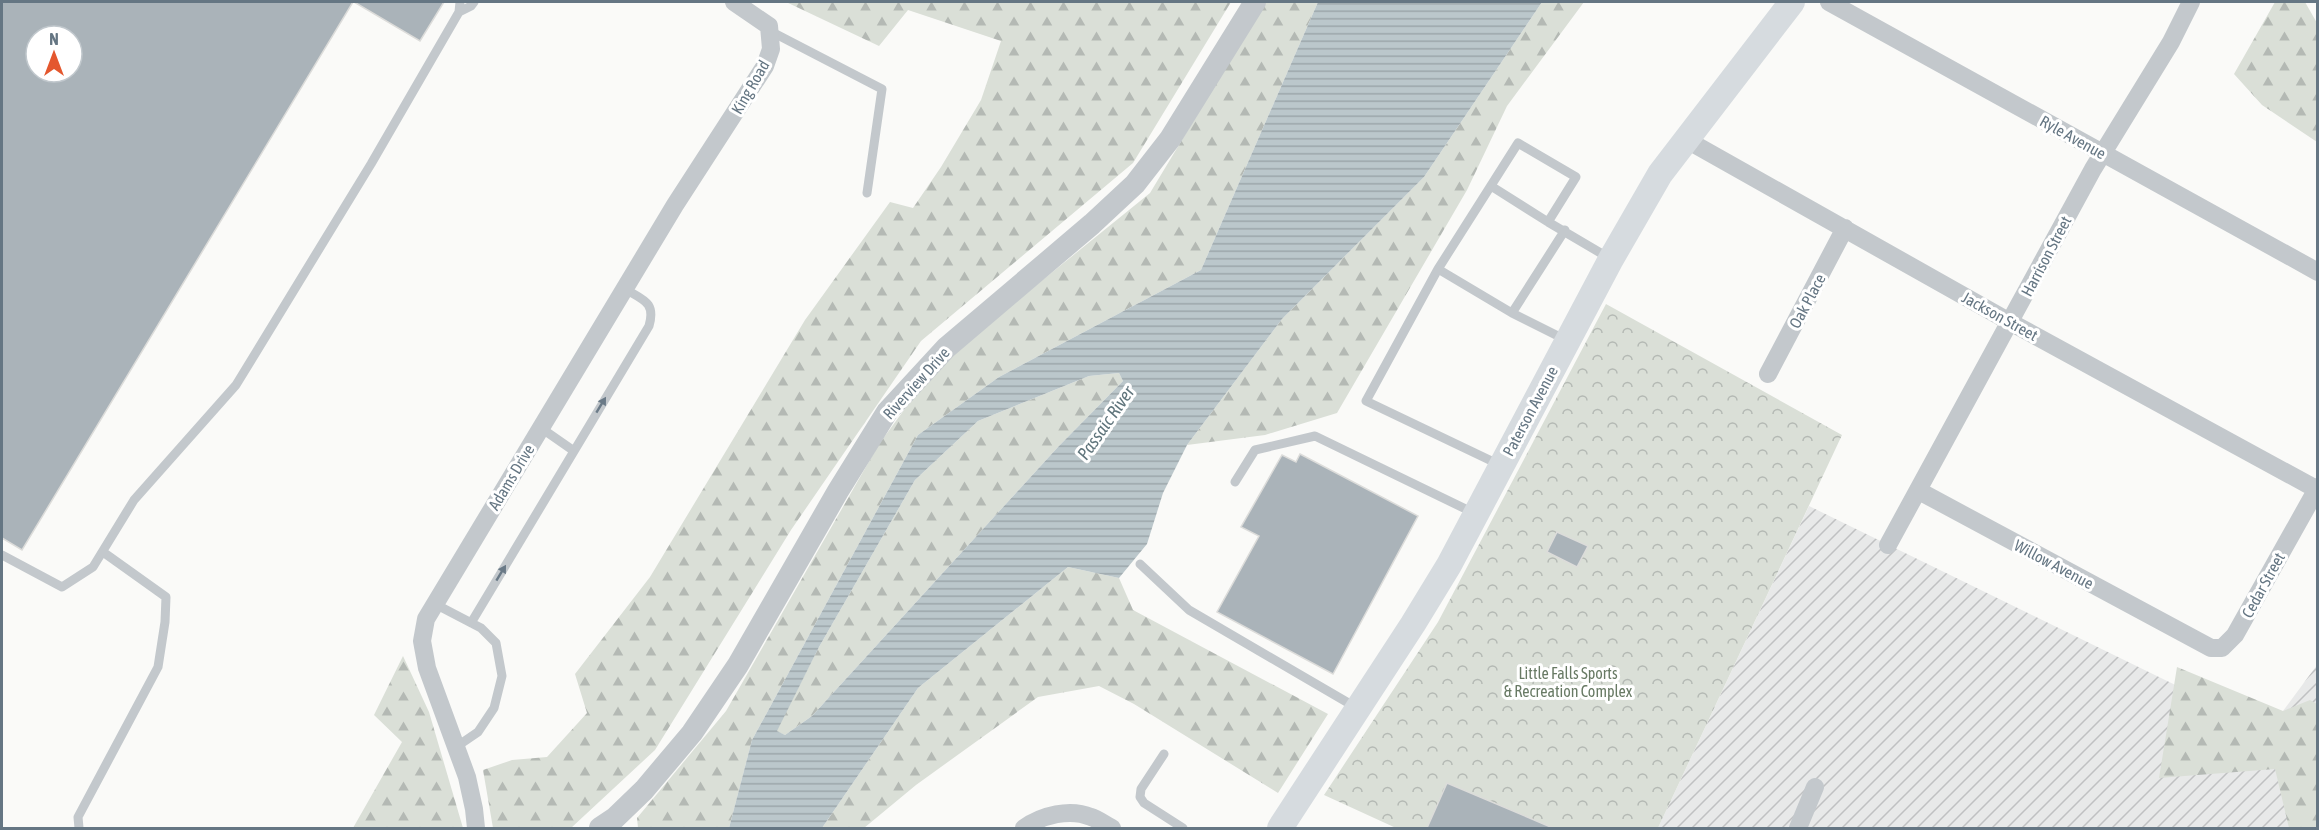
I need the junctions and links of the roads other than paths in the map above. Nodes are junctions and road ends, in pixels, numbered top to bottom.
1 (460, 2) edge
2 (474, 2) edge
3 (734, 2) edge
4 (1255, 2) edge
5 (1792, 2) edge
6 (1829, 2) edge
7 (2191, 2) edge
8 (459, 12) junction
9 (770, 31) junction
10 (1685, 139) junction
11 (711, 150) joint
12 (2103, 154) junction
13 (1491, 186) junction
14 (867, 193) dead end
15 (1548, 222) junction
16 (1845, 228) junction
17 (1565, 230) junction
18 (1611, 259) junction
19 (1438, 269) junction
20 (2318, 272) edge
21 (625, 289) junction
22 (1512, 314) junction
23 (2010, 322) junction
24 (1568, 341) junction
25 (1768, 374) dead end
26 (541, 428) junction
27 (574, 451) junction
28 (1501, 466) junction
29 (1235, 482) dead end
30 (2317, 489) edge
31 (1919, 491) junction
32 (1476, 514) junction
33 (1888, 545) dead end
34 (102, 552) junction
35 (2, 555) edge
36 (1140, 564) dead end
37 (435, 604) junction
38 (471, 623) junction
39 (2188, 637) joint
40 (1359, 709) junction
41 (456, 747) junction
42 (1164, 754) dead end
43 (1815, 787) dead end
44 (78, 828) edge
45 (476, 828) edge
46 (600, 828) edge
47 (1024, 828) edge
48 (1112, 828) edge
49 (1183, 828) edge
50 (1280, 828) edge
51 (1798, 828) edge

1 - 8 lane
2 - 8 lane
3 - 9 street
4 - 46 street, Riverview Drive
5 - 10 main road, Paterson Avenue
6 - 12 street, Ryle Avenue
7 - 12 street, Harrison Street
8 - 34 lane
9 - 11 street, King Road
9 - 14 lane
10 - 16 street, Jackson Street
10 - 18 main road, Paterson Avenue
11 - 21 street, Adams Drive
12 - 20 street, Ryle Avenue
12 - 23 street, Harrison Street
13 - 15 lane
13 - 15 lane
13 - 19 lane
15 - 17 lane
16 - 23 street, Jackson Street
16 - 25 street, Oak Place
17 - 18 lane
17 - 22 lane
18 - 24 main road, Paterson Avenue
19 - 22 lane
19 - 28 lane
21 - 26 street, Adams Drive
27 -> 21 lane
22 - 24 lane
23 - 30 street, Jackson Street
23 - 31 street, Harrison Street
24 - 28 main road, Paterson Avenue
26 - 27 lane
26 - 37 street, Adams Drive
38 -> 27 lane
28 - 32 main road, Paterson Avenue
29 - 32 lane
30 - 39 street, Cedar Street
31 - 33 street, Harrison Street
31 - 39 street, Willow Avenue
32 - 40 main road, Paterson Avenue
34 - 35 lane
34 - 44 lane
36 - 40 lane
37 - 38 lane
37 - 41 street, Adams Drive
38 - 41 lane
40 - 50 main road, Paterson Avenue
41 - 45 street, Adams Drive
42 - 49 lane
43 - 51 street
47 - 48 street

